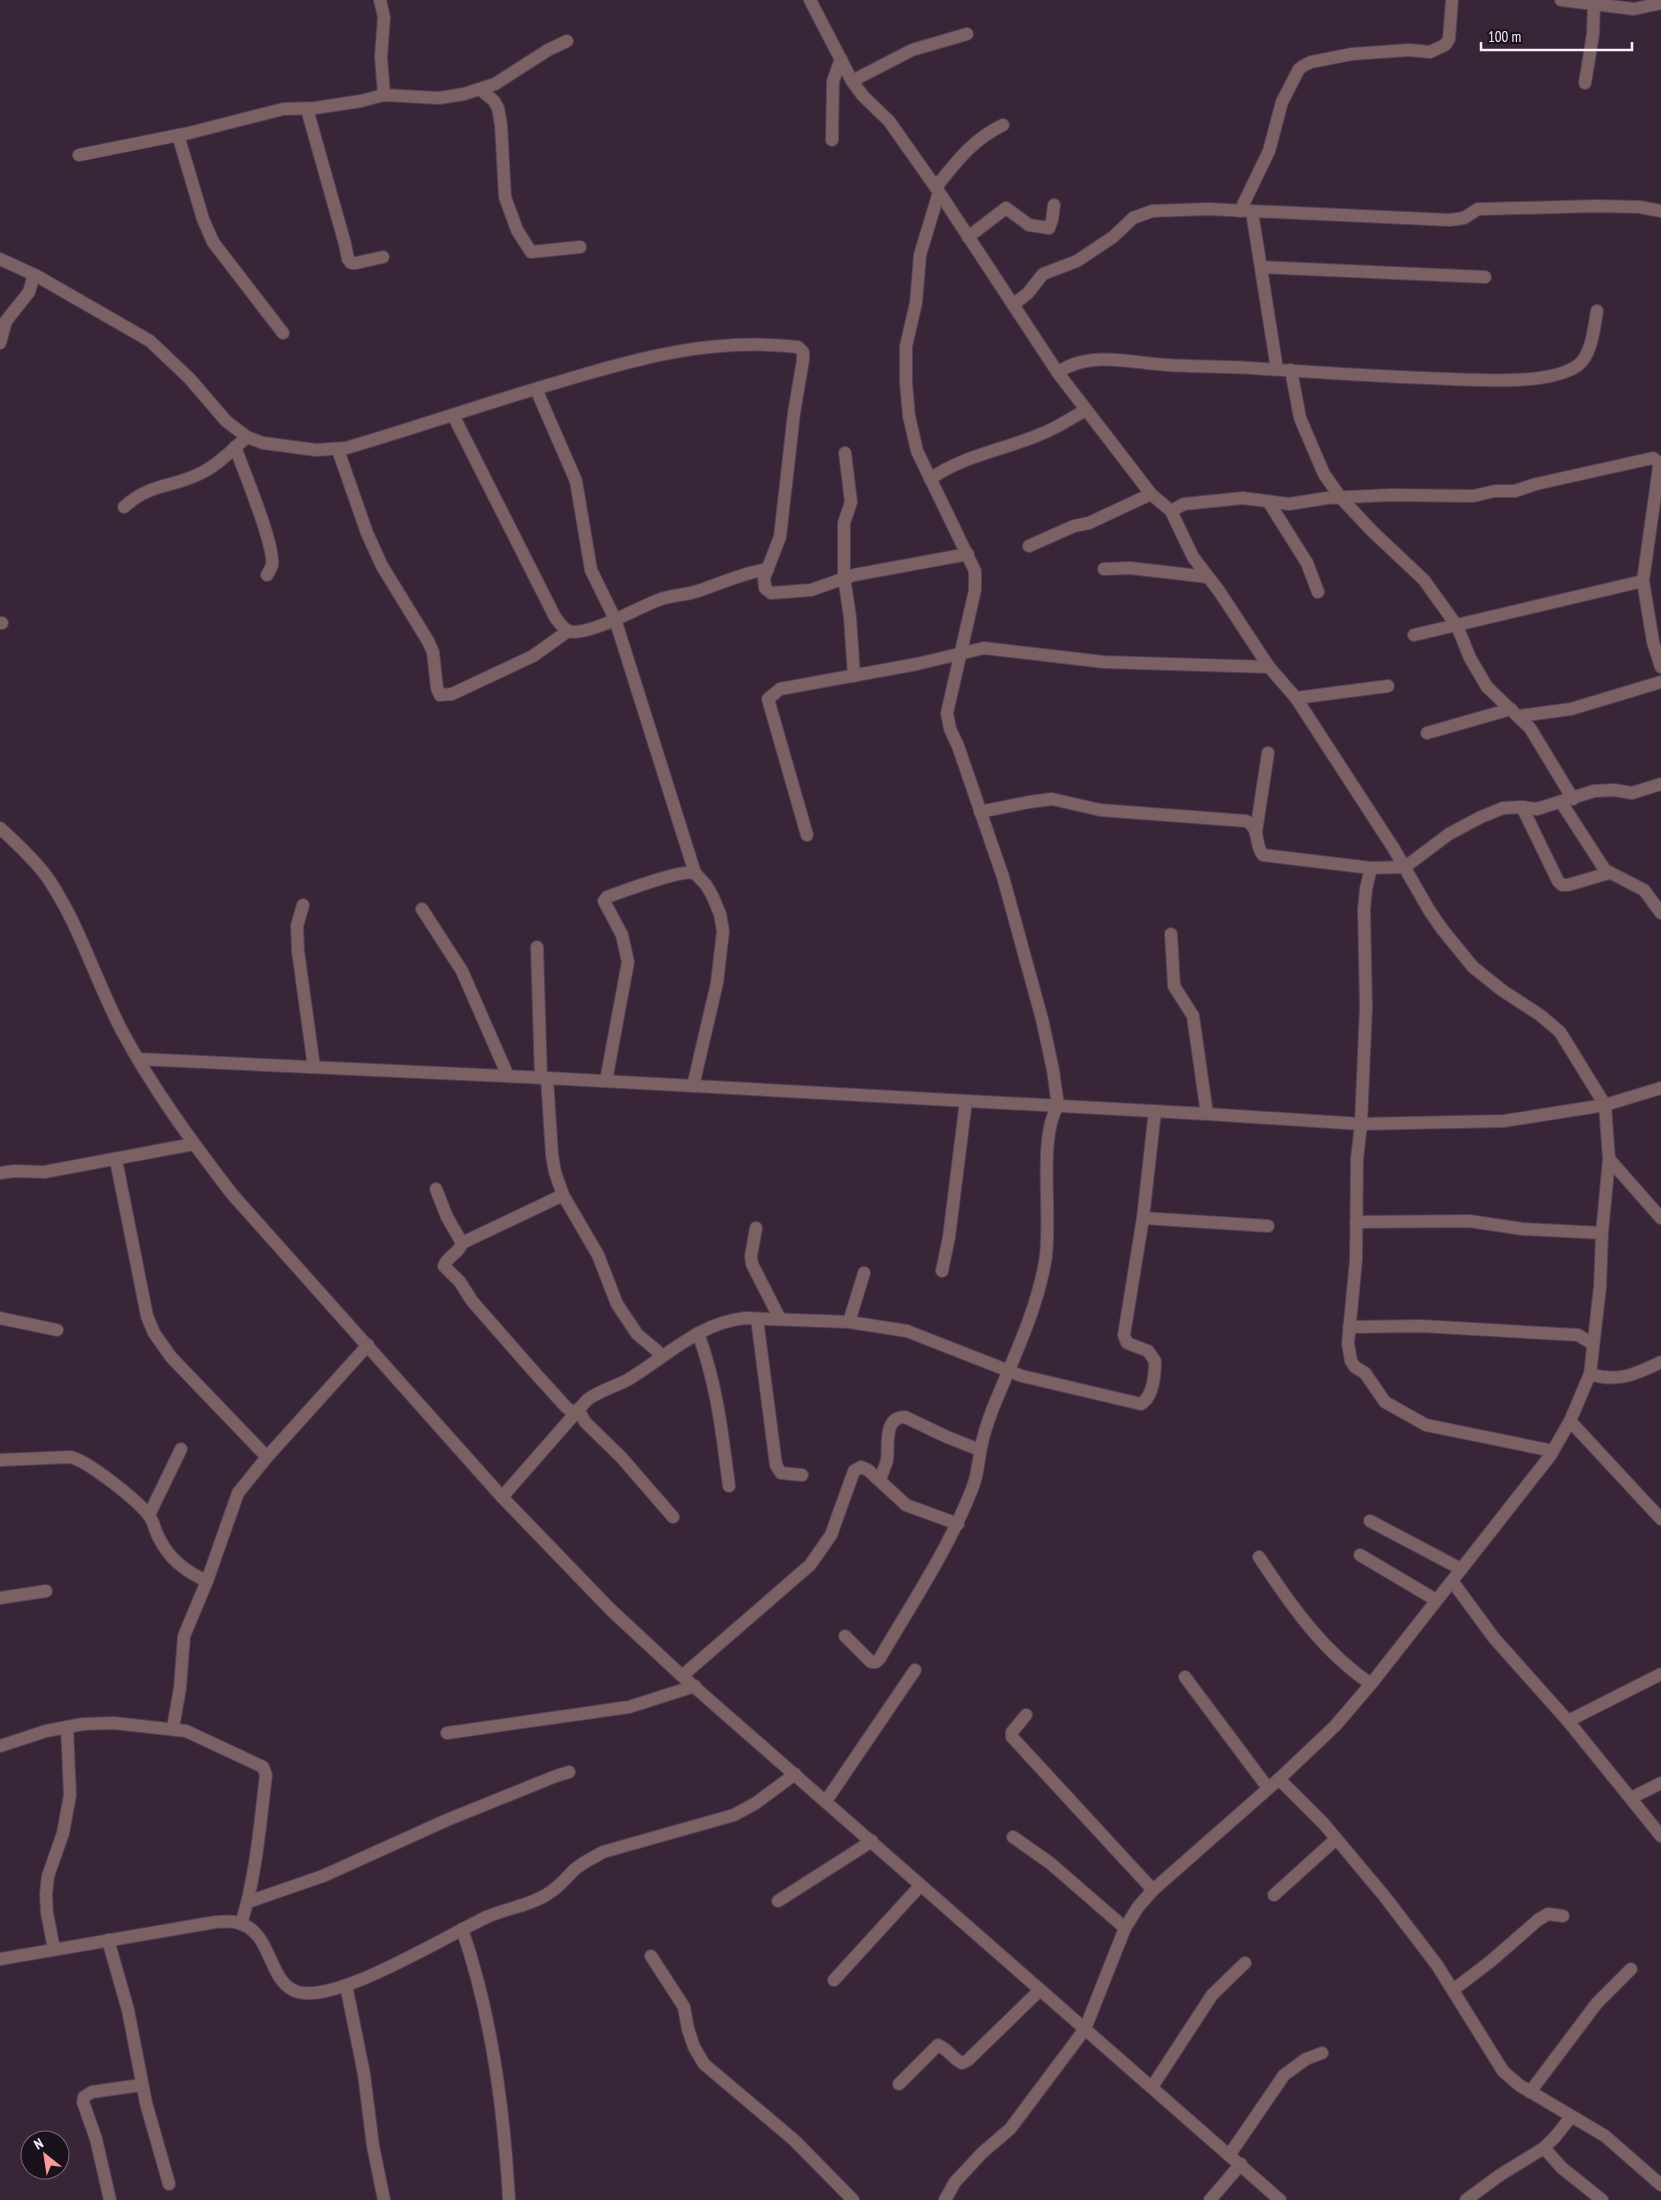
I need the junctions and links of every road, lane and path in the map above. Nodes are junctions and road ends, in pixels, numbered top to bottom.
1 (380, 0) edge
2 (810, 0) edge
3 (1452, 0) edge
4 (1561, 0) edge
5 (1594, 3) junction
6 (1661, 3) edge
7 (967, 34) dead end
8 (567, 41) dead end
9 (841, 59) junction
10 (852, 81) junction
11 (1585, 83) dead end
12 (481, 90) junction
13 (384, 95) junction
14 (307, 109) junction
15 (1003, 125) dead end
16 (178, 135) junction
17 (832, 140) dead end
18 (79, 155) dead end
19 (937, 189) junction
20 (1054, 205) dead end
21 (1661, 210) edge
22 (1246, 211) junction
23 (968, 237) junction
24 (580, 247) dead end
25 (383, 257) dead end
26 (0, 259) edge
27 (1261, 267) junction
28 (34, 274) junction
29 (1485, 277) dead end
30 (1013, 305) junction
31 (1597, 311) dead end
32 (283, 333) dead end
33 (0, 343) edge
34 (1277, 369) junction
35 (1291, 370) junction
36 (1058, 373) junction
37 (536, 389) junction
38 (1086, 410) junction
39 (453, 415) junction
40 (246, 437) junction
41 (235, 447) junction
42 (338, 450) junction
43 (845, 454) dead end
44 (930, 479) junction
45 (1151, 494) junction
46 (1341, 498) junction
47 (1268, 501) junction
48 (124, 507) dead end
49 (1172, 511) junction
50 (1656, 517) edge
51 (1029, 546) dead end
52 (968, 554) junction
53 (1104, 569) dead end
54 (768, 570) junction
55 (267, 575) dead end
56 (1208, 576) junction
57 (844, 577) junction
58 (1642, 582) junction
59 (1318, 592) dead end
60 (615, 619) junction
61 (1457, 626) junction
62 (568, 631) junction
63 (966, 632) junction
64 (1414, 635) dead end
65 (984, 648) junction
66 (960, 654) junction
67 (1269, 667) junction
68 (1661, 667) edge
69 (854, 676) junction
70 (1661, 682) edge
71 (1388, 686) dead end
72 (1296, 698) junction
73 (1515, 712) junction
74 (1427, 733) dead end
75 (1268, 753) dead end
76 (1661, 784) edge
77 (1567, 800) junction
78 (1522, 807) junction
79 (980, 812) junction
80 (1256, 832) junction
81 (3, 835) edge
82 (807, 835) dead end
83 (1405, 867) junction
84 (1371, 868) junction
85 (695, 873) junction
86 (1609, 873) junction
87 (303, 905) dead end
88 (422, 909) dead end
89 (1661, 913) edge
90 (1171, 934) dead end
91 (537, 947) dead end
92 (138, 1059) junction
93 (314, 1067) junction
94 (508, 1076) junction
95 (544, 1078) junction
96 (606, 1081) junction
97 (693, 1086) junction
98 (1661, 1088) edge
99 (966, 1101) junction
100 (1605, 1105) junction
101 (1058, 1106) junction
102 (1155, 1111) junction
103 (1207, 1114) junction
104 (1361, 1124) junction
105 (194, 1144) junction
106 (1609, 1159) junction
107 (116, 1160) junction
108 (0, 1173) edge
109 (436, 1189) dead end
110 (563, 1195) junction
111 (1142, 1218) junction
112 (1661, 1218) edge
113 (1356, 1222) junction
114 (1268, 1226) dead end
115 (756, 1228) dead end
116 (1602, 1232) junction
117 (462, 1243) junction
118 (942, 1271) dead end
119 (864, 1274) dead end
120 (0, 1318) edge
121 (757, 1319) junction
122 (780, 1320) junction
123 (850, 1322) junction
124 (1596, 1326) junction
125 (1349, 1327) junction
126 (57, 1330) dead end
127 (698, 1333) junction
128 (1578, 1335) junction
129 (1593, 1344) junction
130 (368, 1345) junction
131 (662, 1355) junction
132 (1661, 1362) edge
133 (1010, 1370) junction
134 (1590, 1374) junction
135 (574, 1413) junction
136 (1570, 1421) junction
137 (181, 1448) dead end
138 (980, 1450) junction
139 (1553, 1451) junction
140 (267, 1457) junction
141 (0, 1460) edge
142 (802, 1475) dead end
143 (880, 1480) junction
144 (729, 1486) dead end
145 (502, 1497) junction
146 (149, 1515) junction
147 (673, 1518) dead end
148 (1661, 1519) edge
149 (1370, 1521) dead end
150 (958, 1524) junction
151 (1360, 1555) dead end
152 (1258, 1557) dead end
153 (1461, 1569) junction
154 (207, 1581) junction
155 (1452, 1581) junction
156 (46, 1591) dead end
157 (0, 1598) edge
158 (1436, 1600) junction
159 (845, 1636) dead end
160 (915, 1670) dead end
161 (1661, 1674) edge
162 (682, 1676) junction
163 (1185, 1677) dead end
164 (1371, 1684) junction
165 (695, 1686) junction
166 (1026, 1715) dead end
167 (1568, 1721) junction
168 (67, 1728) junction
169 (174, 1728) junction
170 (447, 1733) dead end
171 (0, 1746) edge
172 (569, 1772) dead end
173 (795, 1774) junction
174 (1279, 1779) junction
175 (1661, 1783) edge
176 (1268, 1788) junction
177 (1630, 1798) junction
178 (826, 1801) junction
179 (1661, 1836) edge
180 (1013, 1837) dead end
181 (1336, 1839) junction
182 (872, 1841) junction
183 (920, 1886) junction
184 (1153, 1890) junction
185 (1274, 1895) dead end
186 (778, 1901) dead end
187 (248, 1902) junction
188 (1563, 1916) dead end
189 (241, 1924) junction
190 (1125, 1928) junction
191 (462, 1929) junction
192 (108, 1940) junction
193 (54, 1949) junction
194 (651, 1956) dead end
195 (0, 1959) edge
196 (1244, 1964) dead end
197 (1631, 1969) dead end
198 (834, 1980) dead end
199 (346, 1985) junction
200 (1040, 1990) junction
201 (1453, 1990) junction
202 (1085, 2029) junction
203 (1322, 2053) dead end
204 (141, 2084) junction
205 (899, 2084) dead end
206 (1152, 2087) junction
207 (1530, 2092) junction
208 (1571, 2117) junction
209 (1544, 2148) junction
210 (1230, 2154) junction
211 (1241, 2164) junction
212 (169, 2184) dead end
213 (1661, 2185) edge
214 (110, 2200) edge
215 (384, 2200) edge
216 (509, 2200) edge
217 (853, 2200) edge
218 (945, 2200) edge
219 (1210, 2200) edge
220 (1280, 2200) edge
221 (1466, 2200) edge
222 (1602, 2200) edge

1 - 13 street
2 - 9 street
3 - 22 street
4 - 5 street
5 - 6 street
5 - 11 street
7 - 10 street
8 - 12 street
9 - 10 street
9 - 17 street
10 - 19 street
12 - 13 street
12 - 24 street
13 - 14 street
14 - 16 street
14 - 25 street
15 - 19 street
16 - 18 street
16 - 32 street
19 - 23 street
19 - 44 street
20 - 23 street
21 - 22 street
22 - 27 street
22 - 30 street
23 - 30 street
26 - 28 street
27 - 29 street
27 - 34 street
28 - 33 street
28 - 40 street
30 - 36 street
31 - 35 street
34 - 35 street
34 - 36 street
35 - 46 street
36 - 38 street
37 - 39 street
37 - 54 street
37 - 60 street
38 - 44 street
38 - 45 street
39 - 42 street
39 - 62 street
40 - 41 street
40 - 42 street
41 - 48 street
41 - 55 street
42 - 62 street
43 - 57 street
44 - 52 street
45 - 49 street
45 - 51 street
46 - 47 street
46 - 50 street
46 - 61 street
47 - 49 street
47 - 59 street
49 - 56 street
50 - 58 street
52 - 57 street
52 - 63 street
53 - 56 street
54 - 57 street
54 - 60 street
56 - 67 street
57 - 69 street
58 - 61 street
58 - 68 street
60 - 62 street
60 - 85 street
61 - 64 street
61 - 73 street
63 - 65 street
63 - 66 street
65 - 66 street
65 - 67 street
66 - 69 street
66 - 79 street
67 - 72 street
69 - 82 street
70 - 73 street
71 - 72 street
72 - 83 street
73 - 74 street
73 - 77 street
75 - 80 street
76 - 77 street
77 - 78 street
77 - 86 street
78 - 83 street
78 - 86 street
79 - 80 street
79 - 101 street
80 - 84 street
81 - 92 street
83 - 84 street
83 - 100 street
84 - 104 street
85 - 96 street
85 - 97 street
86 - 89 street
87 - 93 street
88 - 94 street
90 - 103 street
91 - 95 street
92 - 93 street
92 - 105 street
93 - 94 street
94 - 95 street
95 - 96 street
95 - 110 street
96 - 97 street
97 - 99 street
98 - 100 street
99 - 101 street
99 - 118 street
100 - 104 street
100 - 106 street
101 - 102 street
101 - 133 street
102 - 103 street
102 - 111 street
103 - 104 street
104 - 113 street
105 - 107 street
105 - 130 street
106 - 112 street
106 - 116 street
107 - 108 street
107 - 140 street
109 - 117 street
110 - 117 street
110 - 131 street
111 - 114 street
111 - 133 street
113 - 116 street
113 - 125 street
115 - 122 street
116 - 124 street
117 - 135 street
119 - 123 street
120 - 126 street
121 - 122 street
121 - 127 street
121 - 142 street
122 - 123 street
123 - 133 street
124 - 128 street
124 - 129 street
125 - 128 street
125 - 139 street
127 - 131 street
127 - 144 street
128 - 129 street
129 - 134 street
130 - 140 street
130 - 145 street
131 - 135 street
132 - 134 street
133 - 138 street
134 - 136 street
135 - 145 street
135 - 147 street
136 - 139 street
136 - 148 street
137 - 146 street
138 - 143 street
138 - 150 street
139 - 153 street
140 - 154 street
141 - 146 street
143 - 150 street
143 - 162 street
145 - 162 street
146 - 154 street
149 - 153 street
150 - 159 street
151 - 158 street
152 - 164 street
153 - 155 street
154 - 169 street
155 - 158 street
155 - 167 street
156 - 157 street
158 - 164 street
160 - 178 street
161 - 167 street
162 - 165 street
163 - 176 street
164 - 174 street
165 - 170 street
165 - 173 street
166 - 184 street
167 - 177 street
168 - 169 street
168 - 171 street
168 - 193 street
169 - 187 street
172 - 187 street
173 - 178 street
173 - 191 street
174 - 176 street
174 - 181 street
175 - 177 street
176 - 184 street
177 - 179 street
178 - 182 street
180 - 190 street
181 - 185 street
181 - 201 street
182 - 183 street
182 - 186 street
183 - 198 street
183 - 200 street
184 - 190 street
187 - 189 street
188 - 201 street
189 - 192 street
189 - 199 street
190 - 202 street
191 - 199 street
191 - 216 street
192 - 193 street
192 - 204 street
193 - 195 street
194 - 217 street
196 - 206 street
197 - 207 street
199 - 215 street
200 - 202 street
200 - 205 street
201 - 207 street
202 - 206 street
202 - 218 street
203 - 210 street
204 - 212 street
204 - 214 street
206 - 210 street
207 - 208 street
208 - 209 street
208 - 213 street
209 - 221 street
209 - 222 street
210 - 211 street
211 - 219 street
211 - 220 street

